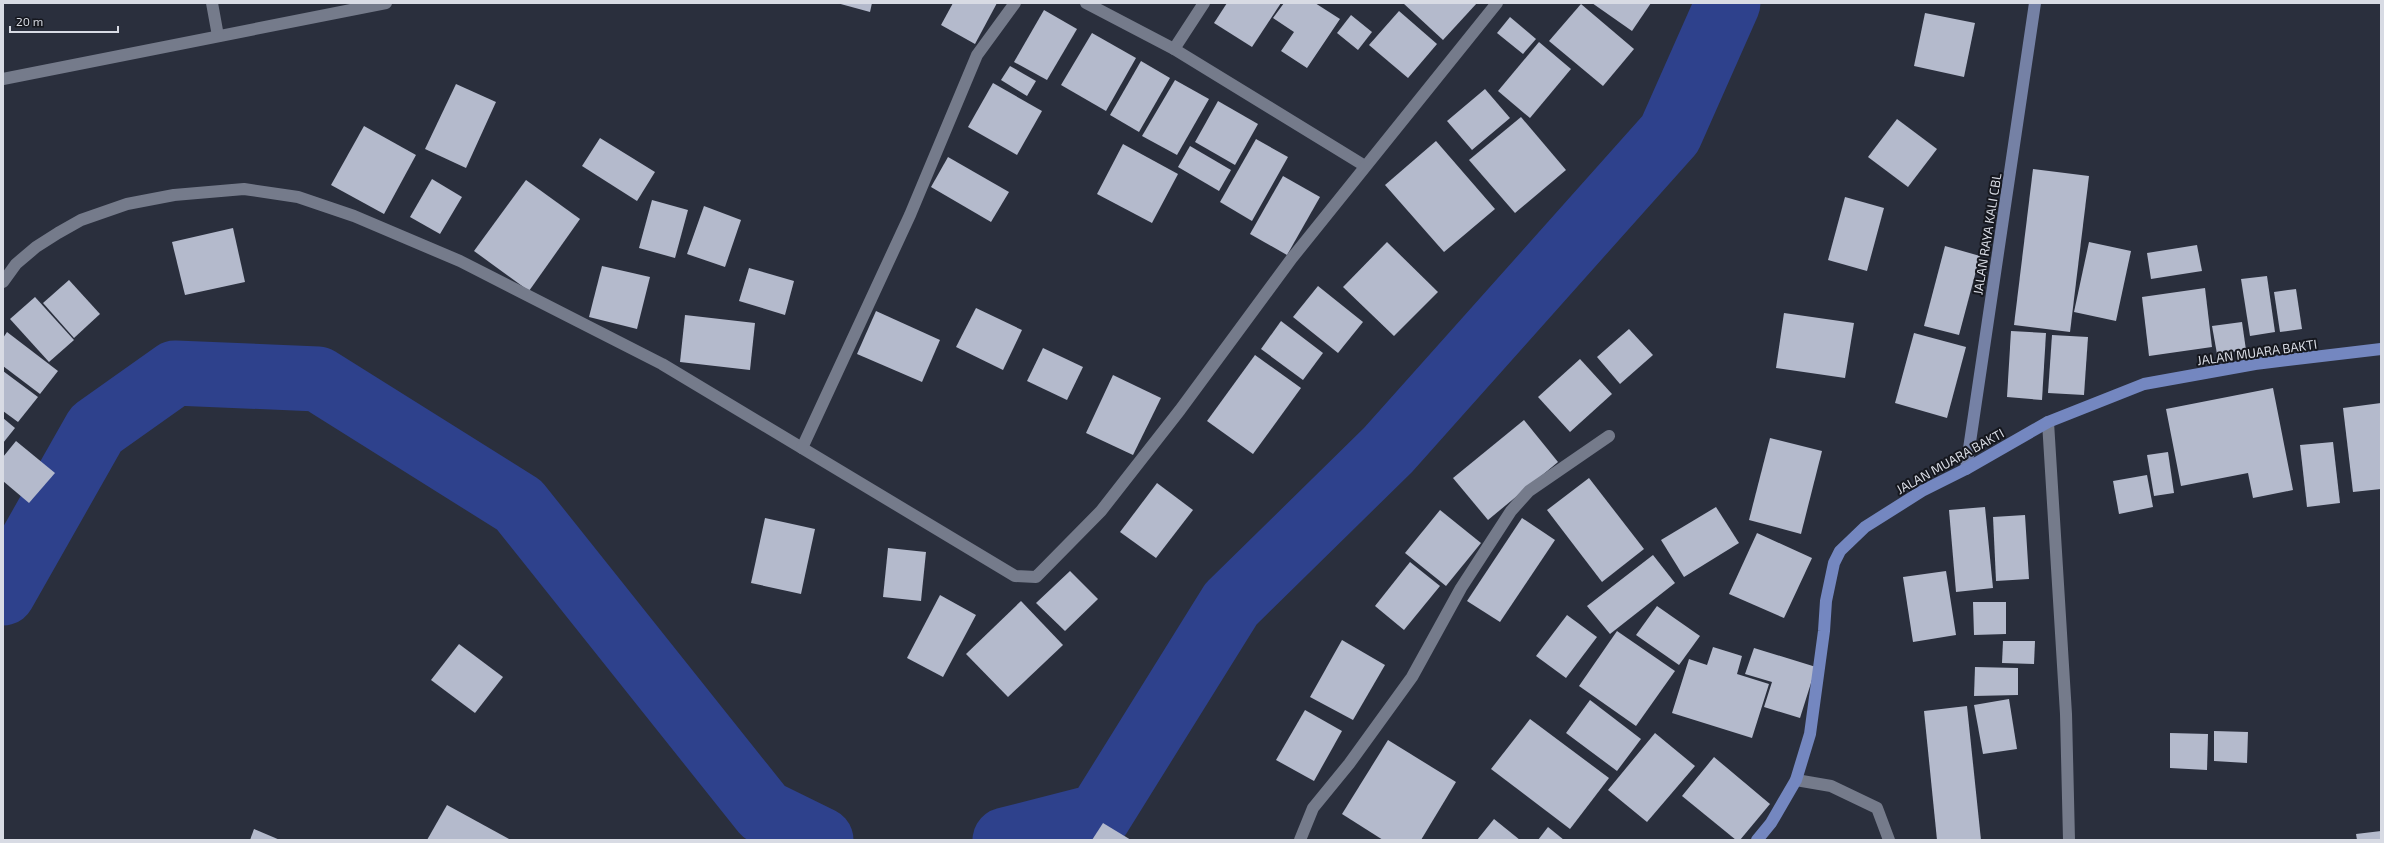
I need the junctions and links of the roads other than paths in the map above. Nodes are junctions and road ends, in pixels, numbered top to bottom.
1 (212, 3) edge
2 (386, 3) edge
3 (1015, 3) edge
4 (1086, 3) edge
5 (1204, 3) edge
6 (1497, 3) edge
7 (2035, 3) edge
8 (218, 36) junction
9 (1174, 48) junction
10 (3, 78) edge
11 (1365, 166) junction
12 (3, 282) edge
13 (2381, 349) edge
14 (2048, 422) junction
15 (1609, 436) dead end
16 (802, 448) junction
17 (1966, 469) junction
18 (1796, 780) junction
19 (1300, 840) edge
20 (1758, 840) edge
21 (1889, 840) edge
22 (2069, 840) edge

1 - 8 street
2 - 8 street
3 - 16 street
4 - 9 street
5 - 9 street
6 - 11 street
7 - 17 street, JALAN RAYA KALI CBL
8 - 10 street
9 - 11 street
11 - 16 street
12 - 16 street
13 - 14 main road, JALAN MUARA BAKTI
14 - 17 main road, JALAN MUARA BAKTI
14 - 22 street
15 - 19 street
17 - 18 main road, JALAN MUARA BAKTI
18 - 20 main road, JALAN MUARA BAKTI
18 - 21 street

